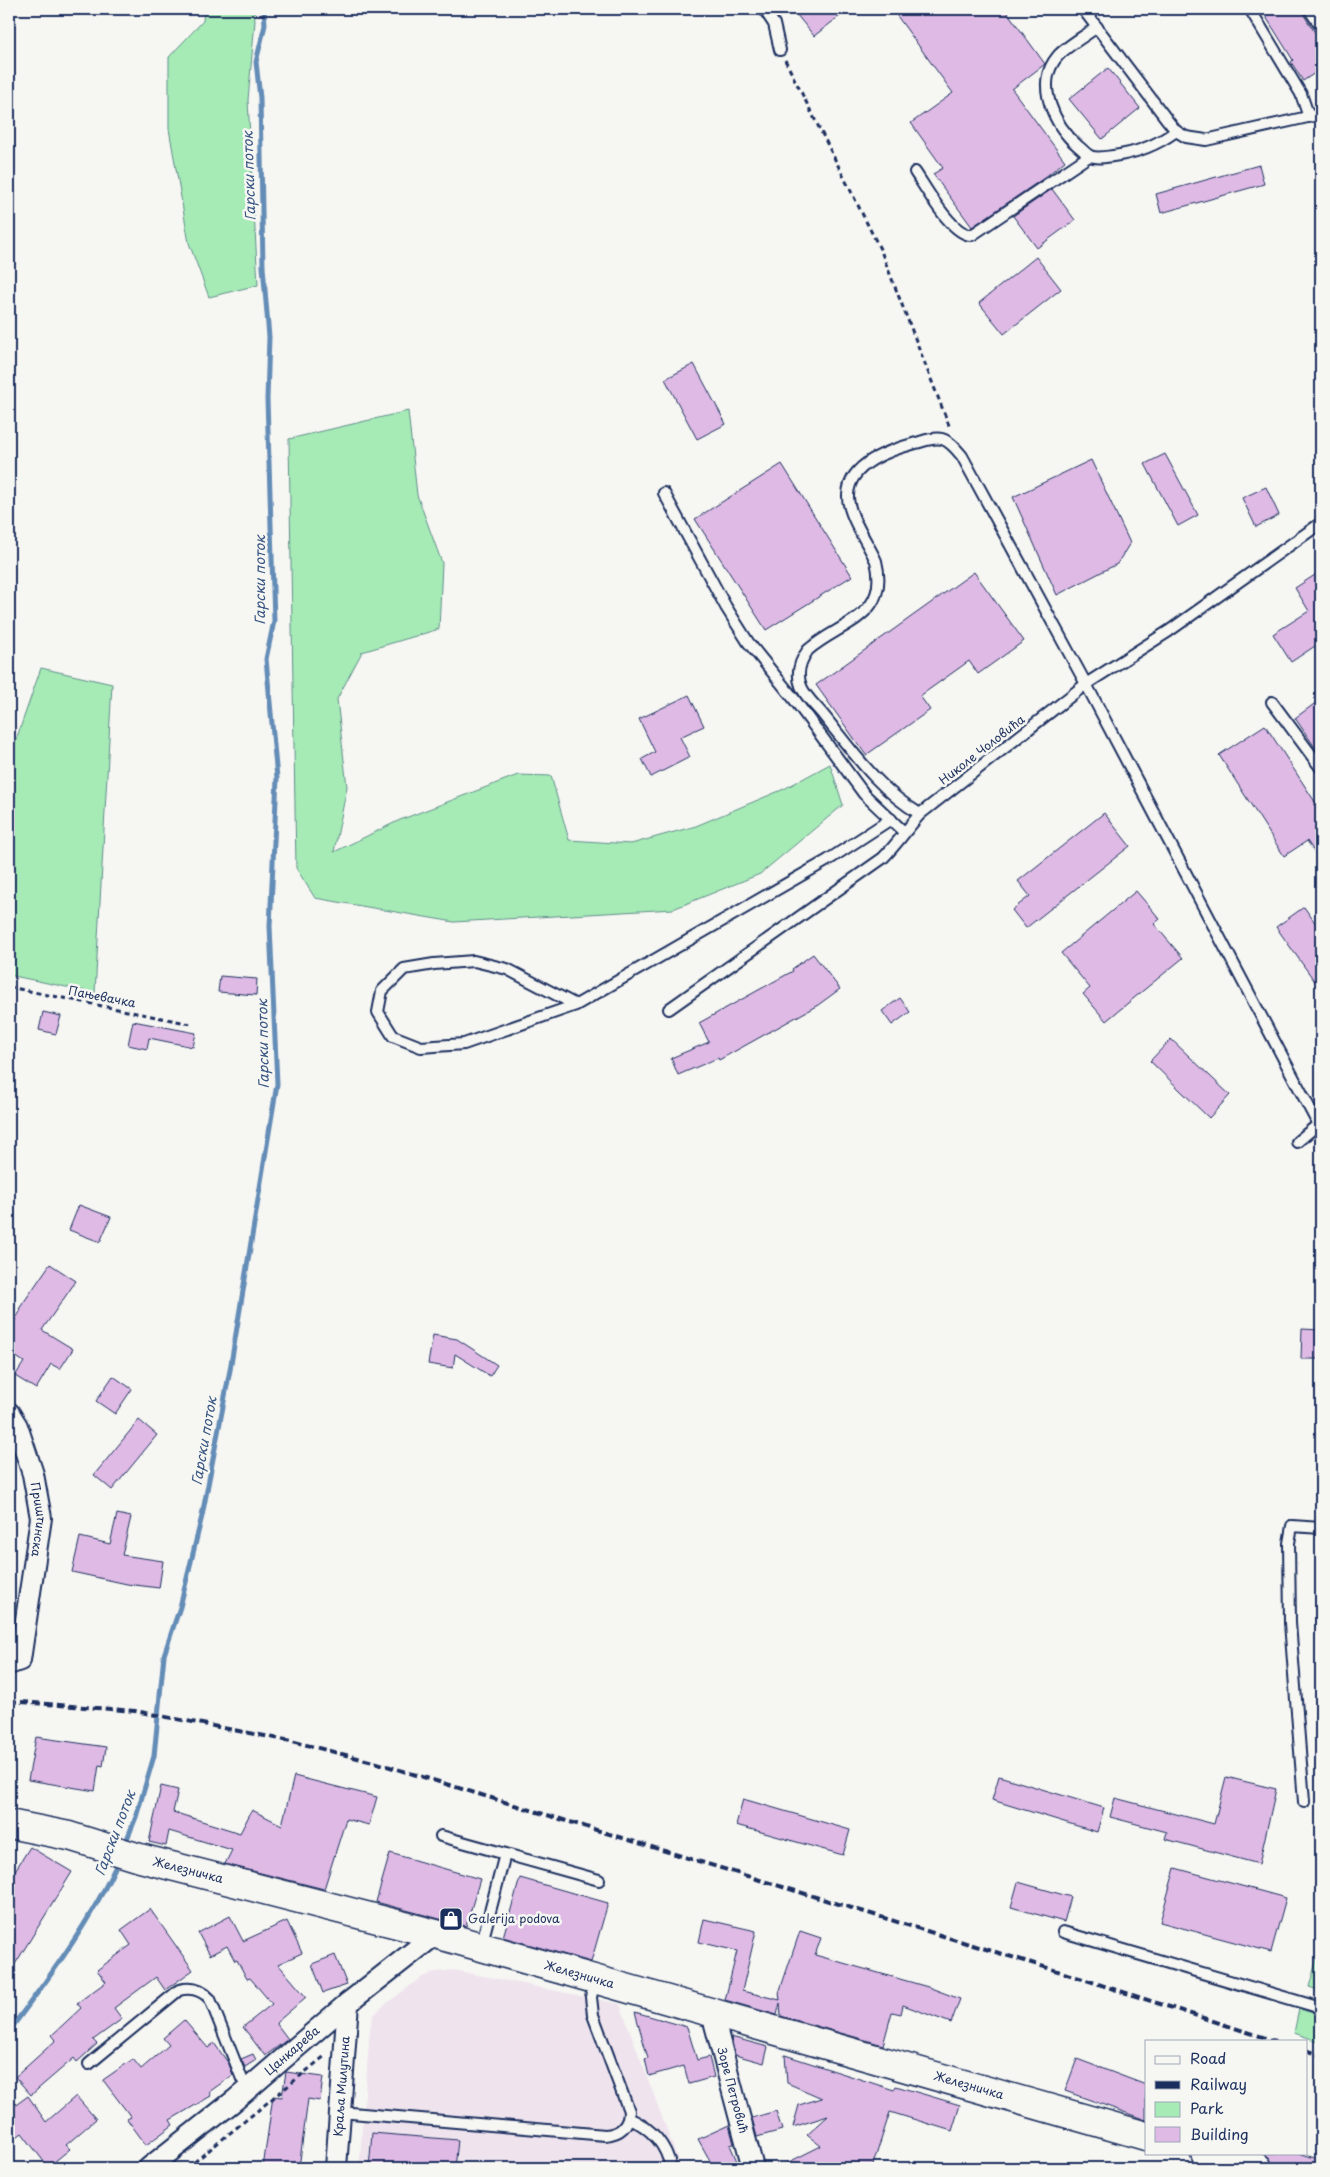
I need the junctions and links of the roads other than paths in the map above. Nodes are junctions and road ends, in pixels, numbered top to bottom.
1 (764, 9) edge
2 (1084, 9) edge
3 (1250, 9) edge
4 (1310, 9) edge
5 (1097, 27) junction
6 (1321, 27) edge
7 (780, 50) road end
8 (1321, 114) edge
9 (1309, 117) junction
10 (1176, 131) junction
11 (1089, 156) junction
12 (915, 172) dead end
13 (664, 493) dead end
14 (1321, 523) edge
15 (1086, 684) junction
16 (1272, 702) dead end
17 (1321, 768) edge
18 (920, 814) junction
19 (891, 819) junction
20 (904, 832) junction
21 (576, 1005) junction
22 (669, 1009) dead end
23 (1320, 1123) edge
24 (1297, 1142) dead end
25 (9, 1413) edge
26 (1321, 1528) edge
27 (14, 1662) edge
28 (1304, 1802) dead end
29 (9, 1824) edge
30 (441, 1836) dead end
31 (505, 1854) junction
32 (599, 1880) dead end
33 (1063, 1932) dead end
34 (436, 1934) junction
35 (480, 1947) junction
36 (596, 1980) junction
37 (348, 2003) junction
38 (1321, 2008) edge
39 (712, 2013) junction
40 (89, 2064) dead end
41 (249, 2088) junction
42 (340, 2112) junction
43 (629, 2118) junction
44 (1145, 2136) edge
45 (1209, 2154) edge
46 (154, 2166) edge
47 (336, 2168) edge
48 (671, 2168) edge
49 (753, 2168) edge
50 (1258, 2168) edge

1 - 7 lane
2 - 5 lane
3 - 9 lane
4 - 6 lane
5 - 10 lane
5 - 11 lane
8 - 9 lane
9 - 10 lane
10 - 11 lane
11 - 12 lane
13 - 19 lane
14 - 15 lane, Николе Чоловића
15 - 18 lane, Николе Чоловића
15 - 18 lane
15 - 23 lane
16 - 17 lane
18 - 20 lane, Николе Чоловића
19 - 20 lane
19 - 21 lane
20 - 22 lane, Николе Чоловића
21 - 21 lane
23 - 24 lane
25 - 27 street, Приштинска
26 - 28 lane
29 - 34 street, Железничка
30 - 31 lane
31 - 32 lane
31 - 35 lane
33 - 38 lane
34 - 35 street, Железничка
34 - 37 street, Цанкарева
35 - 36 street, Железничка
36 - 39 street, Железничка
36 - 43 lane
37 - 41 street, Цанкарева
37 - 42 street, Краља Милутина
39 - 44 street, Железничка
39 - 49 street, Зоре Петровић
40 - 41 lane
41 - 46 street, Цанкарева
42 - 43 lane
42 - 47 street, Краља Милутина
43 - 48 lane
45 - 50 street

